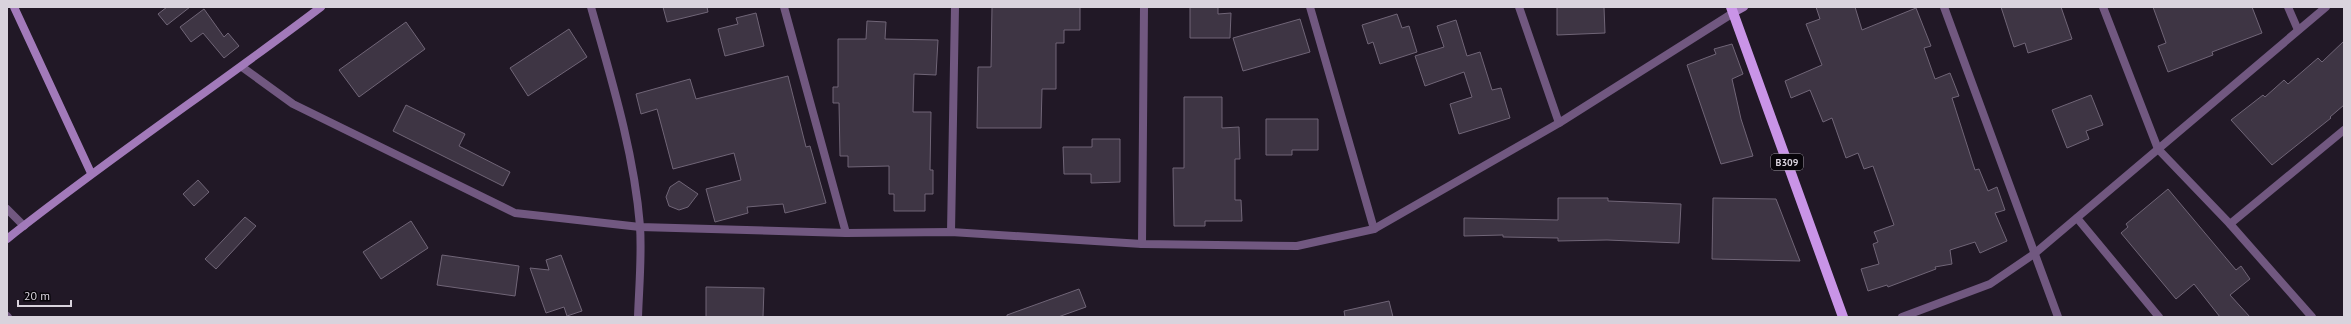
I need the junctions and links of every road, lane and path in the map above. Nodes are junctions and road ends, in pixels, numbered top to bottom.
1 (14, 7) edge
2 (321, 7) edge
3 (591, 7) edge
4 (784, 7) edge
5 (955, 7) edge
6 (1144, 7) edge
7 (1310, 7) edge
8 (1518, 7) edge
9 (1744, 7) edge
10 (1944, 7) edge
11 (2103, 7) edge
12 (2288, 7) edge
13 (2326, 7) edge
14 (1732, 10) edge
15 (2298, 30) junction
16 (242, 67) junction
17 (1559, 124) junction
18 (2344, 130) edge
19 (2158, 149) junction
20 (91, 173) junction
21 (7, 209) edge
22 (2077, 218) junction
23 (2230, 224) junction
24 (24, 226) junction
25 (640, 227) junction
26 (1374, 229) junction
27 (951, 232) junction
28 (846, 233) junction
29 (7, 239) edge
30 (1142, 244) junction
31 (2034, 254) junction
32 (638, 317) edge
33 (1843, 317) edge
34 (1902, 317) edge
35 (2058, 317) edge
36 (2159, 317) edge
37 (2312, 317) edge

1 - 20 street
2 - 16 street
3 - 25 street
4 - 28 street
5 - 27 street
6 - 30 street
7 - 26 street
8 - 17 street
9 - 14 street
10 - 31 street
11 - 19 street
12 - 15 street
13 - 15 street
14 - 17 street
14 - 33 main road, B309
15 - 19 street
16 - 20 street
16 - 25 street
17 - 26 street
18 - 23 street
19 - 22 street
19 - 23 street
20 - 24 street
21 - 24 street
22 - 31 street
22 - 36 street
23 - 37 street
24 - 29 street
25 - 28 street
25 - 32 street
26 - 30 street
27 - 28 street
27 - 30 street
31 - 34 street
31 - 35 street

